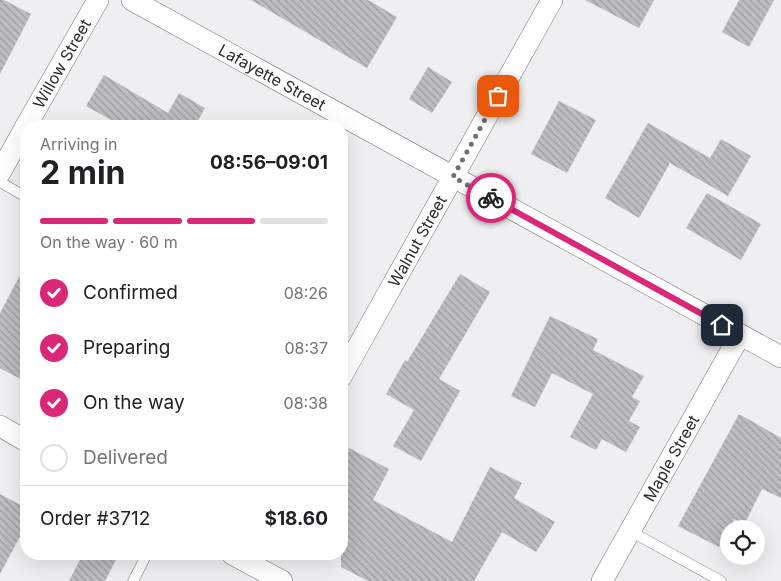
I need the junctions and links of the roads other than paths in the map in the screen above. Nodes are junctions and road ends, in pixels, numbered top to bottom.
1 (98, 0) edge
2 (132, 0) edge
3 (552, 0) edge
4 (29, 120) edge
5 (20, 137) edge
6 (0, 173) edge
7 (453, 177) junction
8 (0, 182) edge
9 (20, 194) edge
10 (740, 334) junction
11 (781, 357) edge
12 (348, 363) edge
13 (0, 426) edge
14 (20, 438) edge
15 (630, 531) junction
16 (144, 560) edge
17 (246, 560) edge
18 (133, 581) edge
19 (282, 581) edge
20 (602, 581) edge
21 (722, 581) edge

1 - 4 street, Willow Street
2 - 7 street, Lafayette Street
3 - 7 street, Walnut Street
5 - 6 street, Willow Street
7 - 10 street, Lafayette Street
7 - 12 street, Walnut Street
8 - 9 lane
10 - 11 street, Lafayette Street
10 - 15 street, Maple Street
13 - 14 street
15 - 20 street, Maple Street
15 - 21 lane
16 - 18 lane
17 - 19 street

